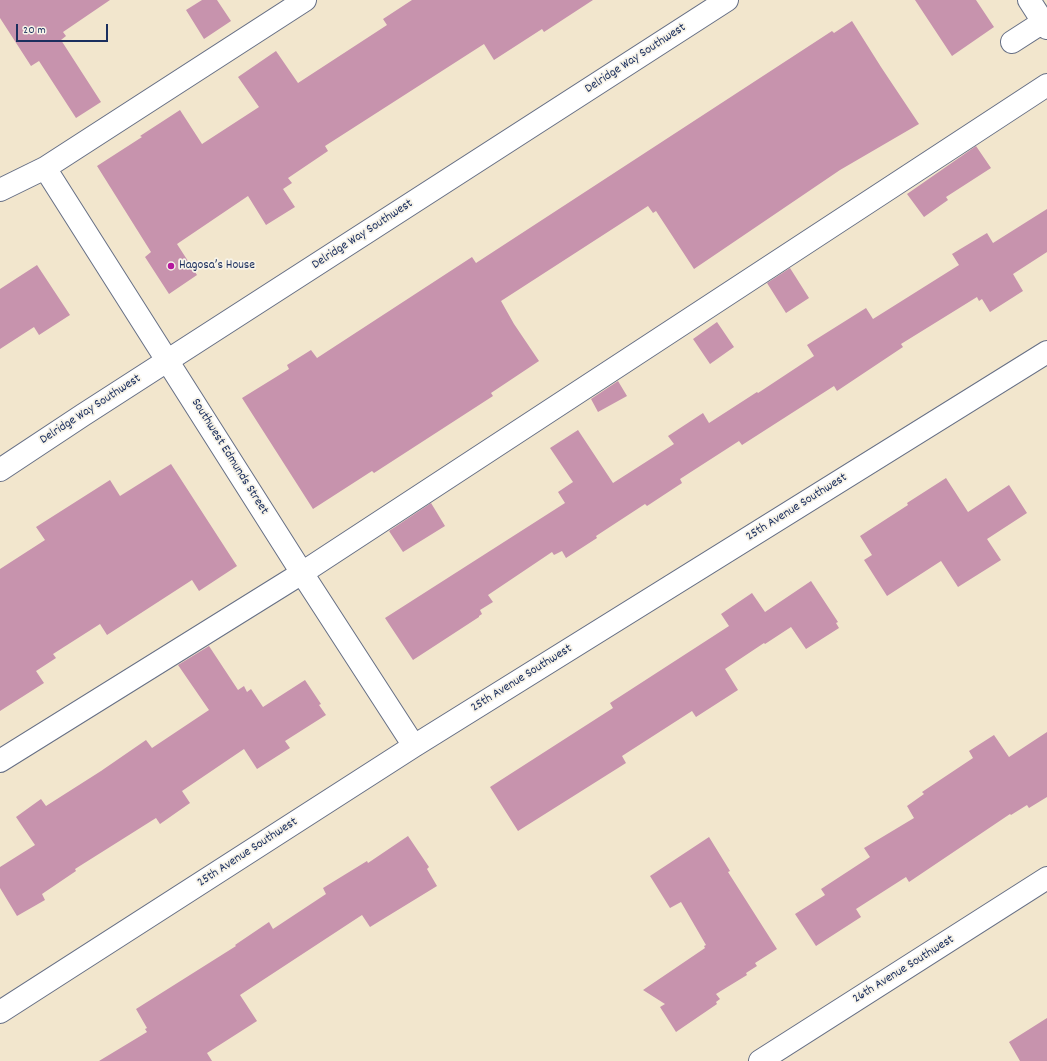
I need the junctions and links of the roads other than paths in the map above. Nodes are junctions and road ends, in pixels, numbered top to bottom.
1 (305, 0) edge
2 (728, 0) edge
3 (1029, 0) edge
4 (1045, 25) edge
5 (1012, 42) dead end
6 (1047, 86) edge
7 (45, 168) junction
8 (0, 190) edge
9 (1047, 352) edge
10 (168, 361) junction
11 (0, 470) edge
12 (302, 573) junction
13 (414, 746) junction
14 (0, 761) edge
15 (1047, 878) edge
16 (0, 1012) edge
17 (760, 1061) edge

1 - 7 street
2 - 10 street, Delridge Way Southwest
3 - 4 street
4 - 5 street
6 - 12 street
7 - 8 street
7 - 10 street, Southwest Edmunds Street
9 - 13 street, 25th Avenue Southwest
10 - 11 street, Delridge Way Southwest
10 - 12 street, Southwest Edmunds Street
12 - 13 street, Southwest Edmunds Street
12 - 14 street
13 - 16 street, 25th Avenue Southwest
15 - 17 street, 26th Avenue Southwest

